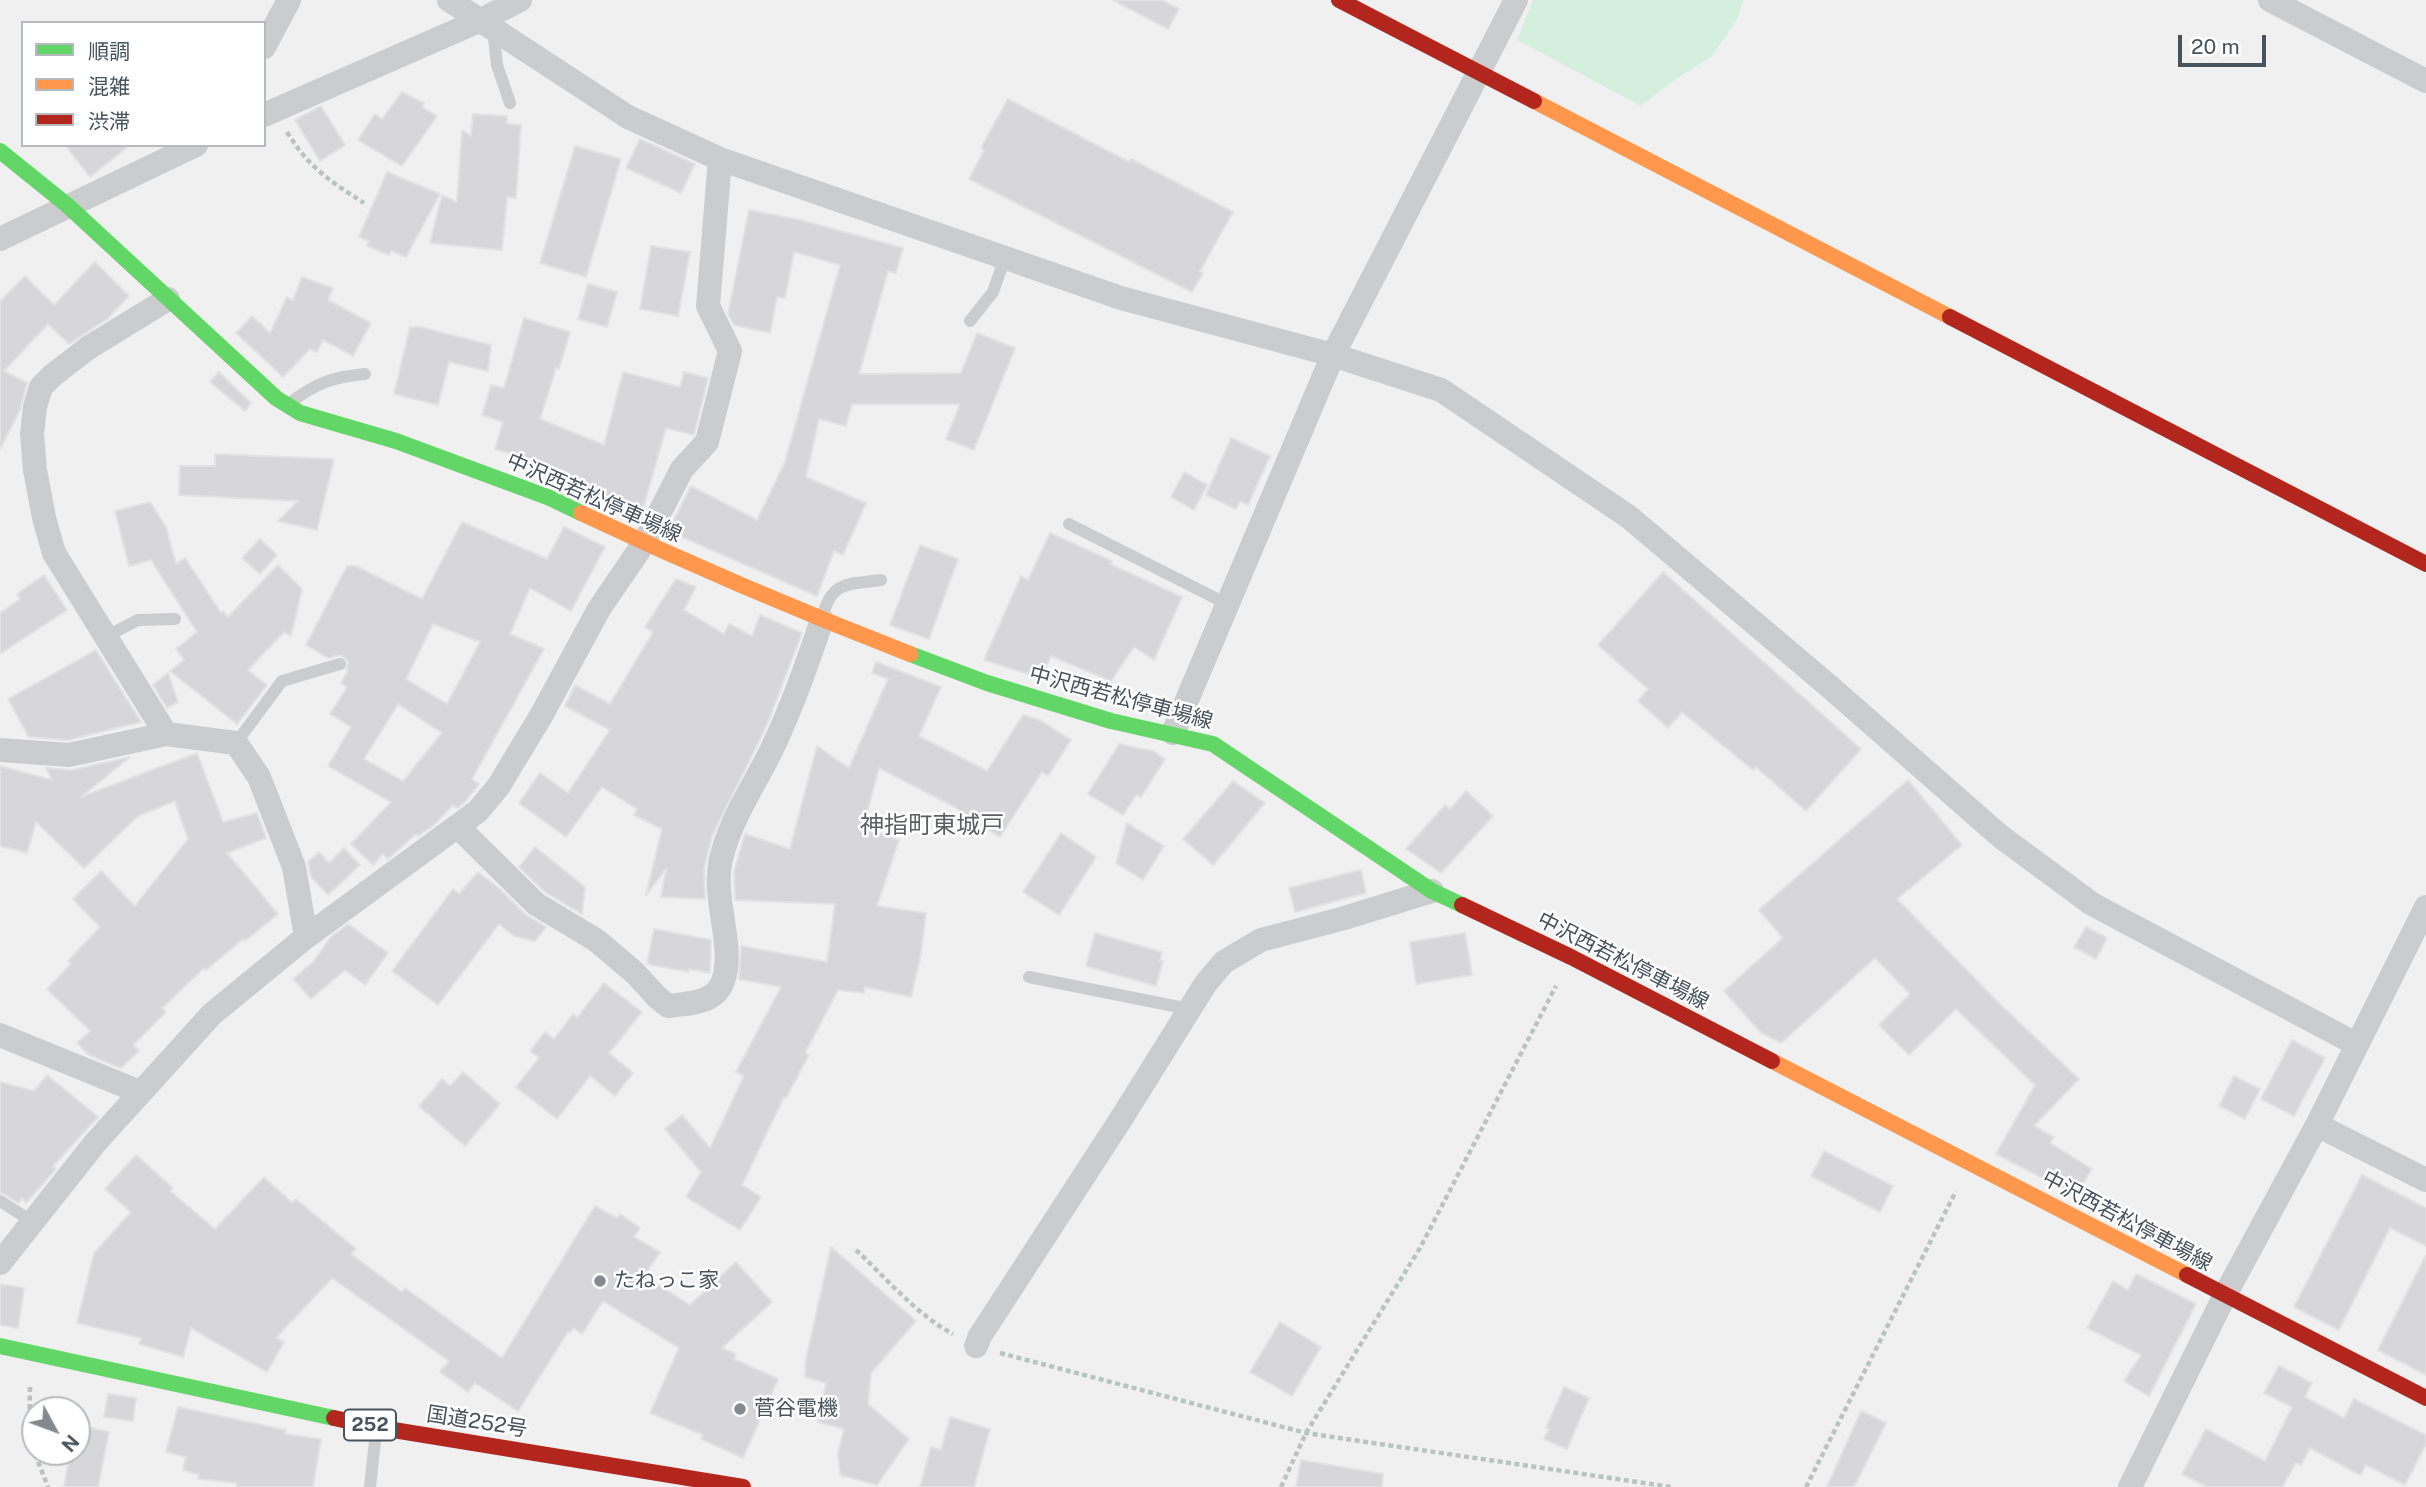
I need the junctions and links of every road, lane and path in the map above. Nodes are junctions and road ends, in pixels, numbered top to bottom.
1 (289, 0) edge
2 (449, 0) edge
3 (520, 0) edge
4 (1339, 0) edge
5 (1516, 0) edge
6 (2270, 0) edge
7 (487, 25) junction
8 (266, 43) edge
9 (1478, 72) junction
10 (2426, 81) edge
11 (510, 103) dead end
12 (269, 113) edge
13 (192, 147) edge
14 (0, 151) edge
15 (720, 159) junction
16 (364, 203) dead end
17 (67, 205) junction
18 (0, 239) edge
19 (1005, 258) junction
20 (169, 299) junction
21 (970, 321) dead end
22 (1333, 355) junction
23 (366, 374) dead end
24 (286, 406) junction
25 (1069, 524) dead end
26 (644, 543) junction
27 (2426, 564) edge
28 (881, 580) dead end
29 (1227, 604) junction
30 (175, 619) dead end
31 (822, 620) junction
32 (107, 636) junction
33 (340, 664) dead end
34 (1173, 733) junction
35 (166, 734) junction
36 (236, 743) junction
37 (0, 750) edge
38 (457, 826) junction
39 (1432, 891) junction
40 (2426, 907) edge
41 (306, 937) junction
42 (1571, 957) junction
43 (1029, 977) dead end
44 (1189, 1009) junction
45 (0, 1035) edge
46 (2356, 1044) junction
47 (140, 1092) junction
48 (2316, 1125) junction
49 (1970, 1163) junction
50 (2426, 1180) edge
51 (0, 1201) edge
52 (33, 1222) junction
53 (856, 1250) dead end
54 (0, 1263) edge
55 (2225, 1295) junction
56 (0, 1346) edge
57 (976, 1346) junction
58 (33, 1352) junction
59 (2426, 1398) edge
60 (375, 1427) junction
61 (1306, 1433) junction
62 (48, 1487) edge
63 (370, 1487) edge
64 (743, 1487) edge
65 (1282, 1487) edge
66 (1671, 1487) edge
67 (1806, 1487) edge
68 (2130, 1487) edge

1 - 8 street
2 - 7 street
3 - 7 street
4 - 9 main road
5 - 9 street
6 - 10 street
7 - 11 lane
7 - 12 street
7 - 15 street
9 - 22 street
9 - 27 main road
12 - 16 path
13 - 17 street
14 - 17 main road, 中沢西若松停車場線
15 - 19 street
15 - 26 street
17 - 18 street
17 - 20 main road, 中沢西若松停車場線
19 - 21 lane
19 - 22 street
20 - 24 main road, 中沢西若松停車場線
20 - 32 street
22 - 29 street
22 - 46 street
23 - 24 lane
24 - 26 main road, 中沢西若松停車場線
25 - 29 lane
26 - 31 main road, 中沢西若松停車場線
26 - 38 street
28 - 31 lane
29 - 34 street
30 - 32 lane
31 - 34 main road, 中沢西若松停車場線
31 - 38 street
32 - 35 street
33 - 36 lane
34 - 39 main road, 中沢西若松停車場線
35 - 36 street
35 - 37 street
36 - 41 street
38 - 41 street
39 - 42 main road, 中沢西若松停車場線
39 - 44 street
40 - 46 street
41 - 47 street
42 - 49 main road, 中沢西若松停車場線
42 - 61 path
43 - 44 lane
44 - 57 street
45 - 47 street
46 - 48 street
47 - 52 street
48 - 50 street
48 - 55 street
49 - 55 main road, 中沢西若松停車場線
49 - 67 path
51 - 52 lane
52 - 54 street
53 - 57 path
55 - 59 main road, 中沢西若松停車場線
55 - 68 street
56 - 58 main road, 国道252号 / 252
57 - 61 path
58 - 60 main road, 国道252号 / 252
58 - 62 path
60 - 63 lane
60 - 64 main road, 国道252号 / 252
61 - 65 path
61 - 66 path

